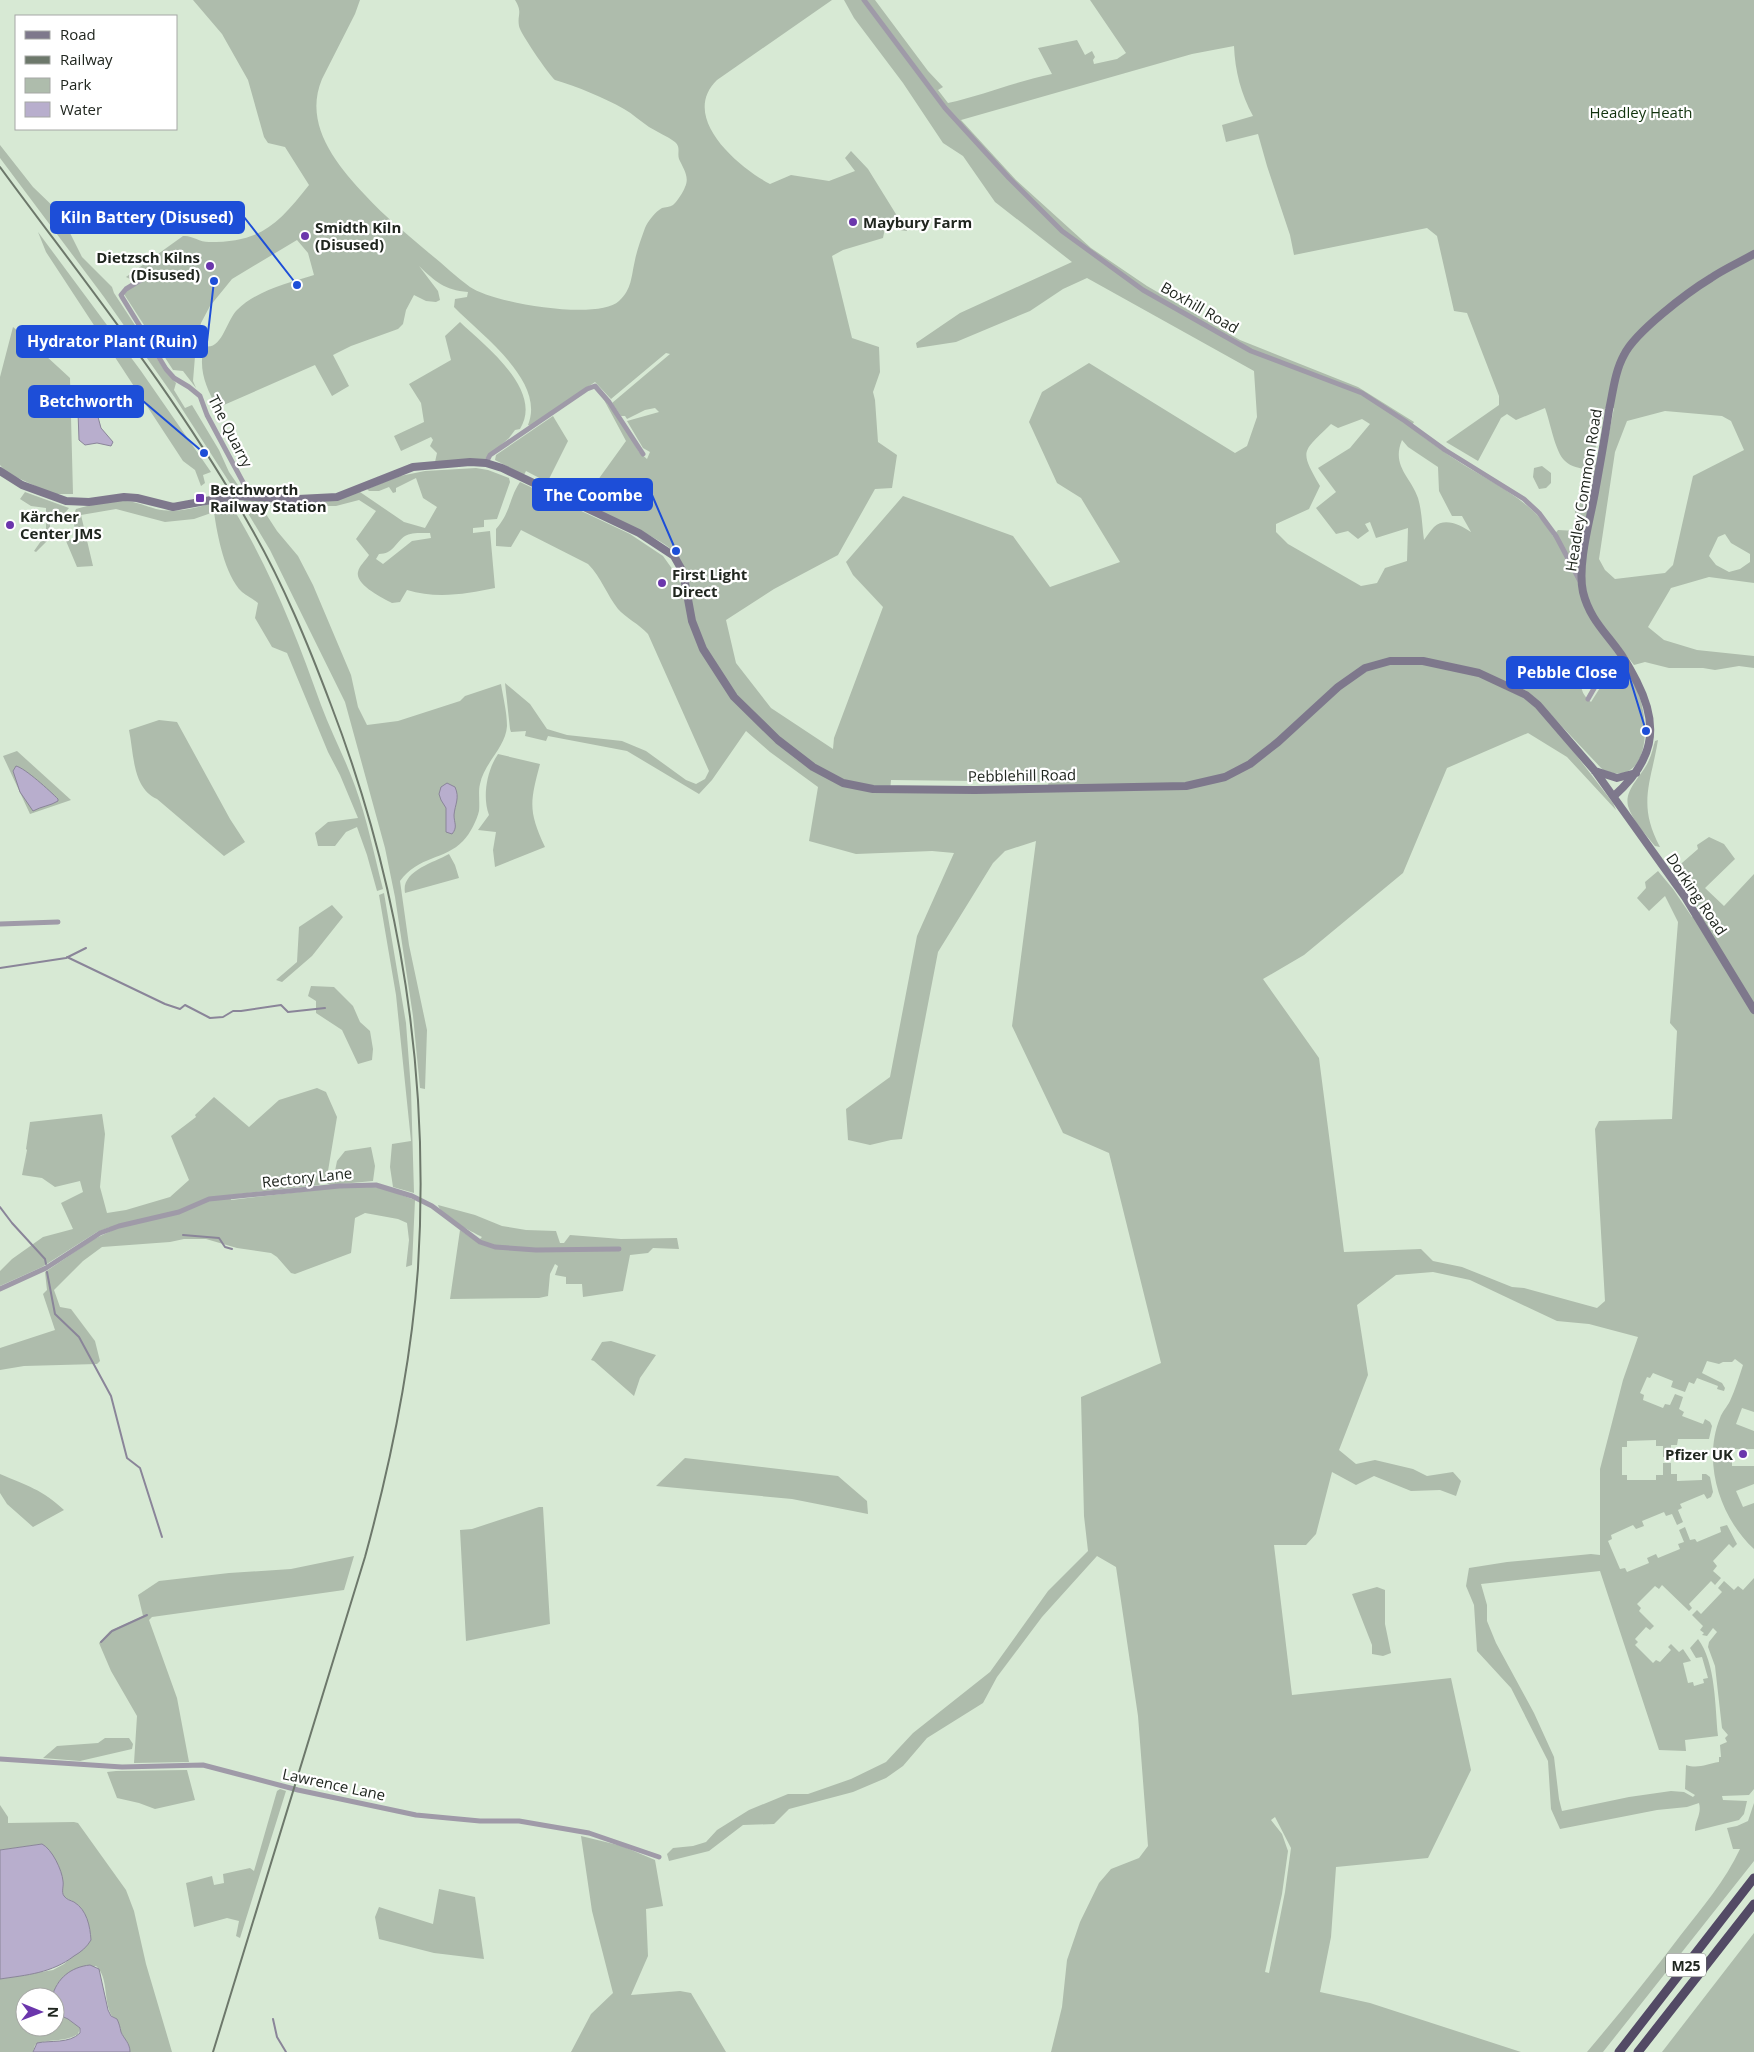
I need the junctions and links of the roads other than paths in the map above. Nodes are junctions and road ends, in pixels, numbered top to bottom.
1 (864, 0) edge
2 (1754, 254) edge
3 (152, 273) dead end
4 (643, 454) dead end
5 (486, 463) junction
6 (0, 471) edge
7 (246, 496) junction
8 (1582, 563) junction
9 (1572, 567) junction
10 (1582, 584) junction
11 (1624, 657) junction
12 (1588, 699) dead end
13 (1595, 771) junction
14 (1637, 773) junction
15 (1614, 796) junction
16 (58, 922) dead end
17 (0, 924) edge
18 (1754, 1010) edge
19 (620, 1249) dead end
20 (0, 1289) edge
21 (0, 1760) edge
22 (659, 1857) dead end
23 (1754, 1878) edge
24 (1754, 1904) edge
25 (1619, 2052) edge
26 (1638, 2052) edge

1 - 9 street, Boxhill Road
2 - 8 main road, Headley Common Road
3 - 7 street, The Quarry
4 - 5 street
5 - 7 main road, Pebblehill Road
5 - 13 main road, Pebblehill Road
6 - 7 main road, Pebblehill Road
8 - 9 street
8 - 10 main road, Headley Common Road
9 - 10 street, Boxhill Road
10 - 11 main road, Headley Common Road
11 - 12 street
11 - 14 main road, Headley Common Road
13 - 14 main road
13 - 15 main road, Pebblehill Road
14 - 15 main road, Headley Common Road
15 - 18 main road, Dorking Road
16 - 17 street
19 - 20 street, Rectory Lane
21 - 22 street, Lawrence Lane
23 - 25 highway, M25
24 - 26 highway, M25

